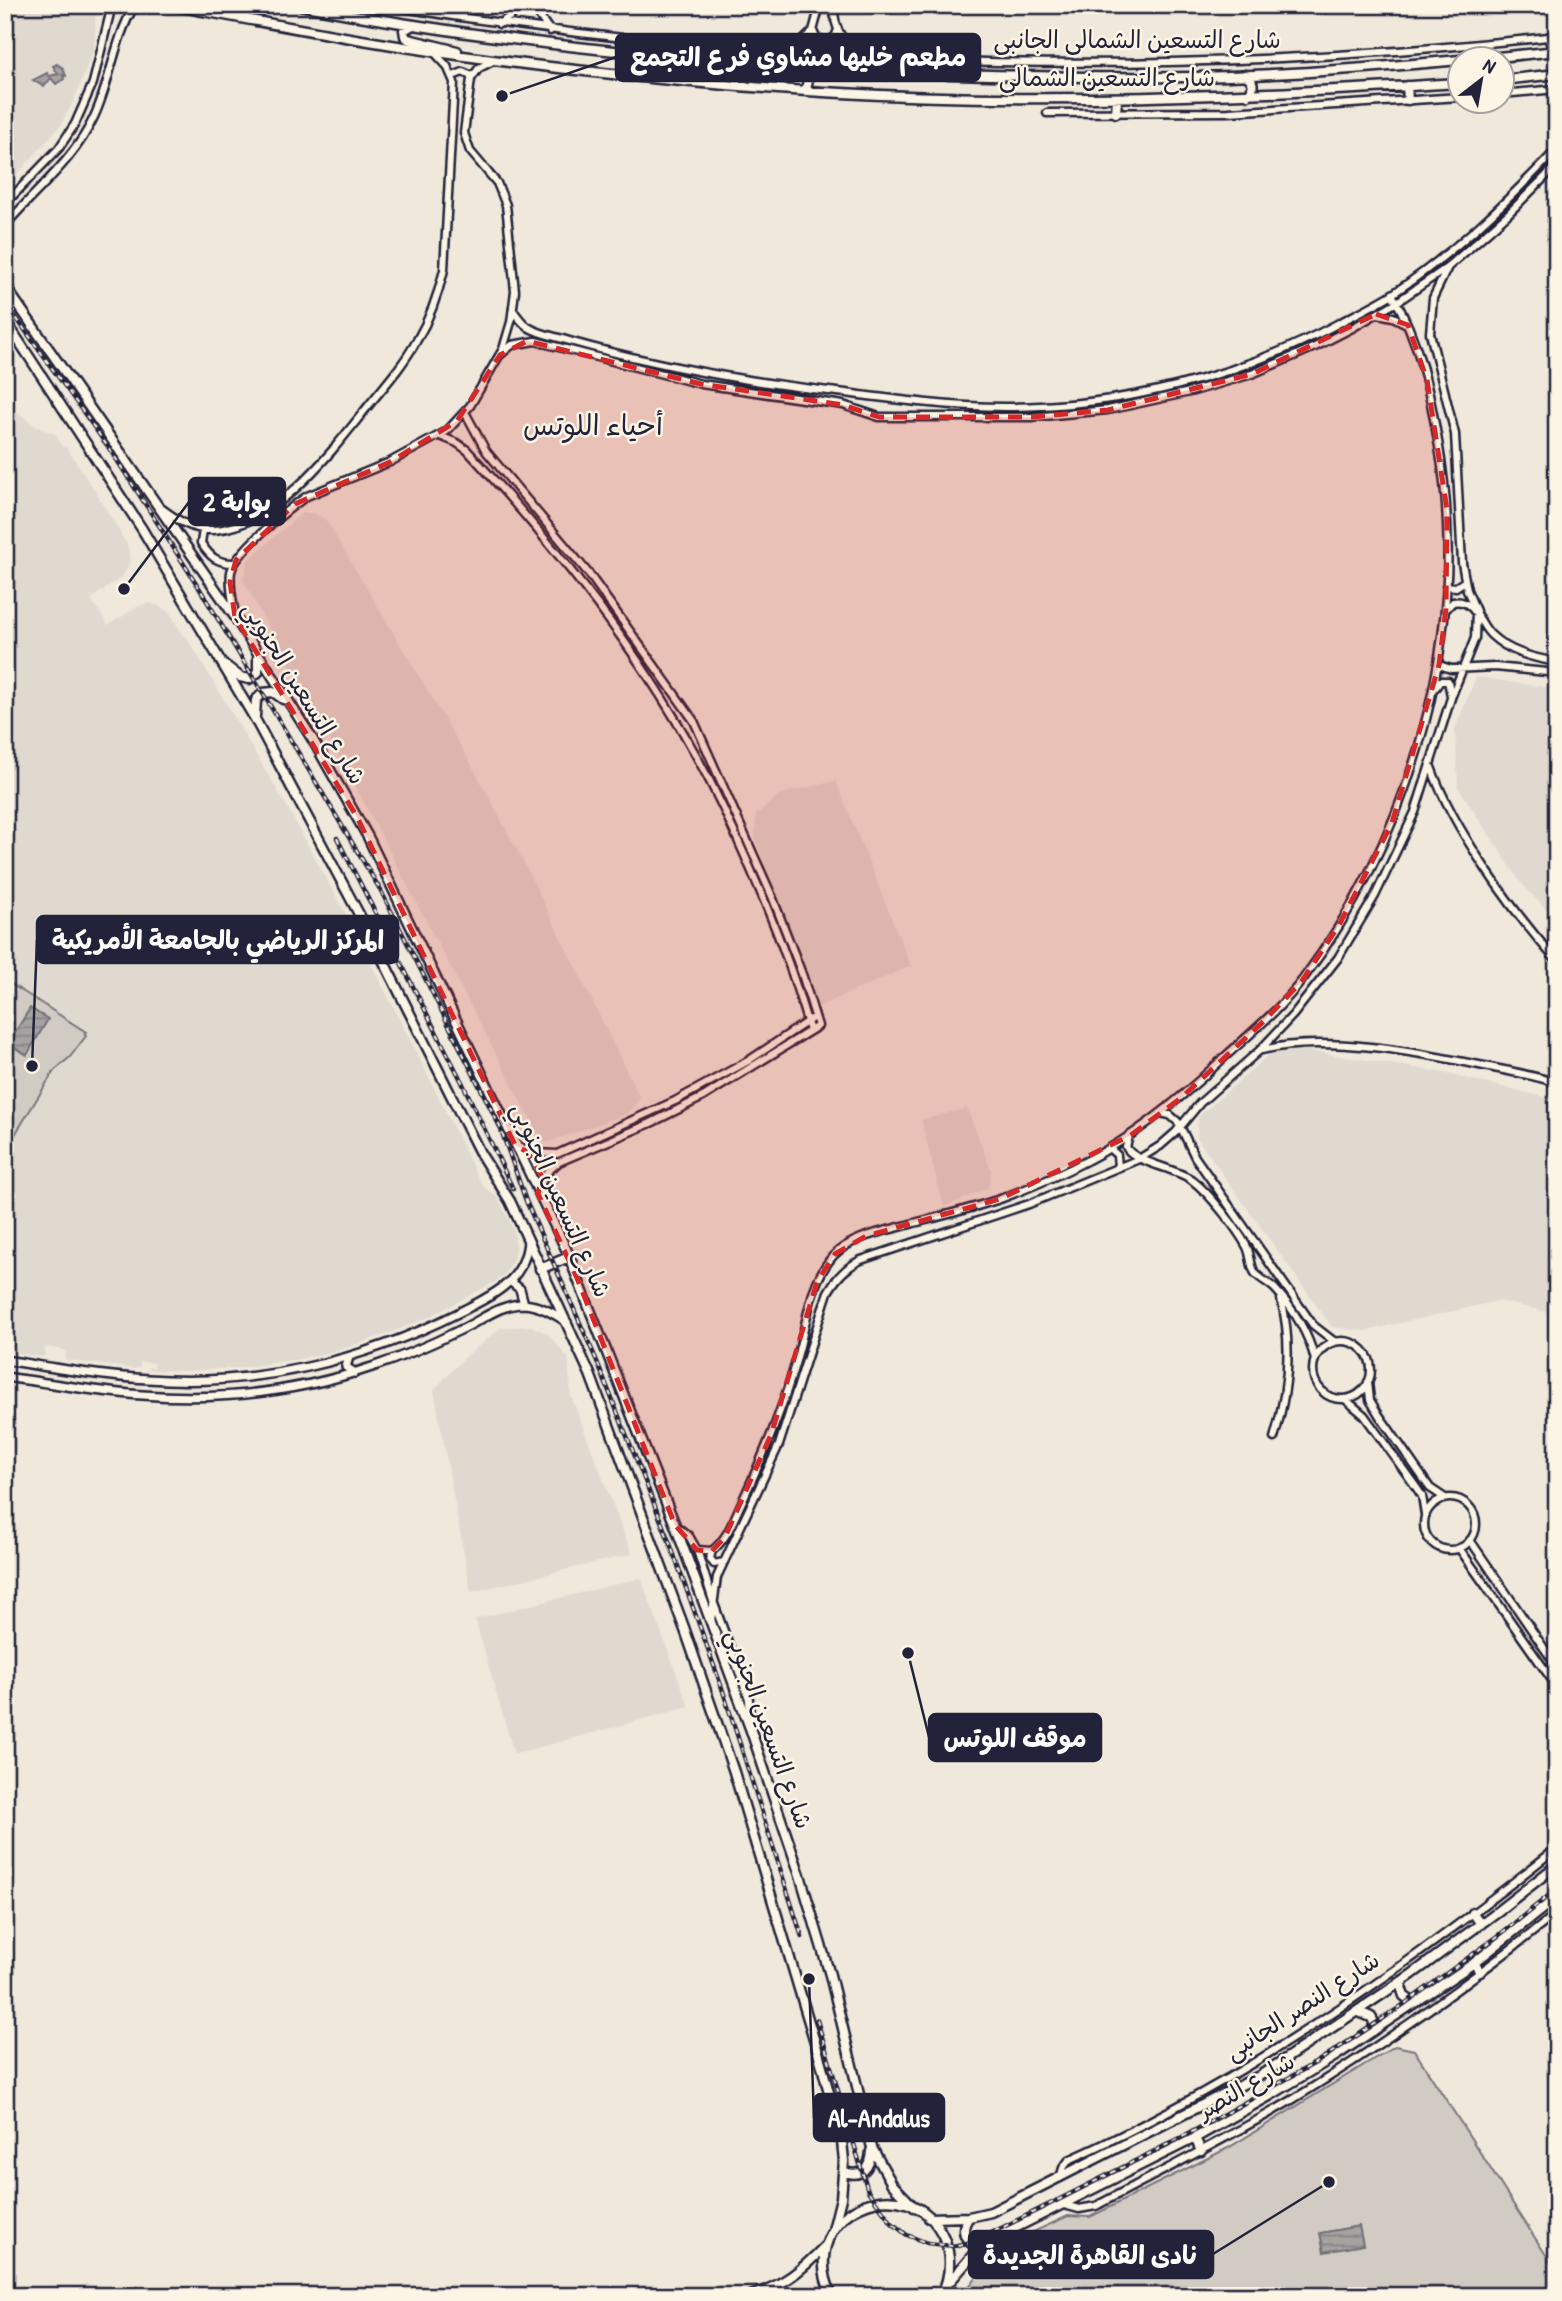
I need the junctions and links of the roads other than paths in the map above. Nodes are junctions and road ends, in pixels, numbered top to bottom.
1 (112, 5) edge
2 (135, 5) edge
3 (171, 5) edge
4 (300, 5) edge
5 (384, 5) edge
6 (518, 5) edge
7 (535, 5) edge
8 (820, 5) edge
9 (834, 5) edge
10 (111, 17) junction
11 (126, 22) junction
12 (499, 24) junction
13 (411, 26) junction
14 (838, 30) junction
15 (550, 31) junction
16 (813, 31) junction
17 (1554, 37) edge
18 (430, 50) junction
19 (1555, 51) edge
20 (791, 52) junction
21 (463, 55) junction
22 (1516, 55) edge
23 (867, 57) junction
24 (881, 58) junction
25 (495, 60) junction
26 (1446, 61) edge
27 (787, 65) junction
28 (881, 71) junction
29 (1290, 74) junction
30 (1557, 74) edge
31 (1244, 75) junction
32 (453, 76) junction
33 (472, 76) junction
34 (1516, 79) edge
35 (1446, 84) edge
36 (1407, 86) junction
37 (806, 90) junction
38 (1555, 90) edge
39 (1291, 93) junction
40 (1516, 93) edge
41 (1248, 95) junction
42 (1446, 98) edge
43 (1116, 99) junction
44 (1408, 100) junction
45 (1047, 113) dead end
46 (1116, 113) junction
47 (1557, 149) edge
48 (1557, 165) edge
49 (5, 204) edge
50 (1502, 207) junction
51 (1508, 214) junction
52 (5, 226) edge
53 (1448, 267) junction
54 (5, 286) edge
55 (1392, 294) junction
56 (1397, 302) junction
57 (513, 310) junction
58 (1376, 314) junction
59 (5, 320) edge
60 (1408, 325) junction
61 (1419, 353) junction
62 (1434, 354) junction
63 (500, 355) junction
64 (864, 396) junction
65 (901, 400) junction
66 (855, 409) junction
67 (465, 412) junction
68 (900, 416) junction
69 (440, 436) junction
70 (160, 508) junction
71 (203, 530) junction
72 (234, 564) junction
73 (1465, 581) junction
74 (1446, 586) junction
75 (1446, 609) junction
76 (1476, 611) junction
77 (235, 617) junction
78 (257, 653) junction
79 (1541, 660) junction
80 (222, 662) junction
81 (1557, 662) edge
82 (1439, 665) junction
83 (1463, 669) junction
84 (1539, 671) junction
85 (1557, 673) edge
86 (1430, 698) junction
87 (1451, 698) junction
88 (295, 711) junction
89 (255, 719) junction
90 (1431, 765) junction
91 (772, 896) junction
92 (764, 899) junction
93 (1557, 961) edge
94 (815, 1016) junction
95 (807, 1021) junction
96 (810, 1031) junction
97 (1260, 1050) junction
98 (1557, 1083) edge
99 (1181, 1098) junction
100 (1187, 1109) junction
101 (1160, 1114) junction
102 (1180, 1126) junction
103 (1130, 1135) junction
104 (515, 1145) junction
105 (1110, 1148) junction
106 (529, 1152) junction
107 (1139, 1159) junction
108 (1118, 1167) junction
109 (542, 1178) junction
110 (538, 1194) junction
111 (528, 1241) junction
112 (569, 1257) junction
113 (540, 1269) junction
114 (510, 1282) junction
115 (1280, 1294) junction
116 (524, 1304) junction
117 (567, 1322) junction
118 (806, 1323) junction
119 (818, 1326) junction
120 (1335, 1342) junction
121 (349, 1357) junction
122 (5, 1360) edge
123 (1315, 1360) junction
124 (317, 1365) junction
125 (355, 1373) junction
126 (5, 1377) edge
127 (318, 1382) junction
128 (1368, 1382) junction
129 (1345, 1399) junction
130 (1274, 1438) dead end
131 (1447, 1499) junction
132 (1425, 1516) junction
133 (675, 1525) junction
134 (1470, 1540) junction
135 (1459, 1548) junction
136 (697, 1550) junction
137 (712, 1551) junction
138 (724, 1562) junction
139 (713, 1601) junction
140 (711, 1623) junction
141 (1557, 1667) edge
142 (1557, 1686) edge
143 (750, 1728) junction
144 (1557, 1848) edge
145 (1557, 1865) edge
146 (1557, 1898) edge
147 (1473, 1913) junction
148 (1557, 1913) edge
149 (1481, 1924) junction
150 (1474, 1963) junction
151 (1480, 1972) junction
152 (1403, 1981) junction
153 (1418, 2001) junction
154 (1358, 2012) junction
155 (1373, 2031) junction
156 (1204, 2091) junction
157 (1210, 2102) junction
158 (1195, 2138) junction
159 (872, 2148) junction
160 (1201, 2151) junction
161 (845, 2172) junction
162 (1060, 2178) junction
163 (1064, 2205) junction
164 (914, 2207) junction
165 (929, 2217) junction
166 (969, 2217) junction
167 (833, 2230) junction
168 (826, 2245) junction
169 (981, 2247) junction
170 (774, 2287) junction
171 (942, 2293) edge
172 (781, 2294) edge
173 (751, 2296) edge
174 (832, 2296) edge

1 - 10 street
2 - 11 street
3 - 18 main road, شارع التسعين الشمالى
4 - 13 main road, شارع التسعين الشمالى
5 - 12 street, شارع التسعين الشمالى الجانبى
6 - 12 street
7 - 15 street
8 - 16 street
9 - 14 street
10 - 11 street
10 - 49 street
11 - 52 street
12 - 15 street, شارع التسعين الشمالى الجانبى
13 - 21 main road
13 - 27 main road, شارع التسعين الشمالى
14 - 16 street
14 - 23 street
15 - 20 street, شارع التسعين الشمالى الجانبى
16 - 20 street
17 - 19 main road
17 - 24 street, شارع التسعين الشمالى الجانبى
18 - 21 main road, شارع التسعين الشمالى
18 - 32 street
19 - 22 main road
20 - 23 street, شارع التسعين الشمالى الجانبى
21 - 25 main road, شارع التسعين الشمالى
23 - 24 street, شارع التسعين الشمالى الجانبى
24 - 28 main road
25 - 33 street
25 - 37 main road, شارع التسعين الشمالى
26 - 29 main road, شارع التسعين الشمالى
27 - 28 main road, شارع التسعين الشمالى
27 - 37 main road
28 - 31 main road, شارع التسعين الشمالى
29 - 31 main road, شارع التسعين الشمالى
29 - 39 main road
30 - 34 main road
31 - 41 main road
32 - 33 street
32 - 71 street
33 - 57 street
35 - 36 main road, شارع التسعين الشمالى
36 - 39 main road, شارع التسعين الشمالى
36 - 44 main road
37 - 43 main road, شارع التسعين الشمالى
38 - 40 street
39 - 41 main road, شارع التسعين الشمالى
41 - 43 main road, شارع التسعين الشمالى
42 - 44 street
43 - 46 main road
44 - 46 street
45 - 46 street
47 - 50 street
48 - 51 street
50 - 51 street
50 - 55 street
51 - 53 street
53 - 56 street
53 - 62 street
54 - 70 main road, شارع التسعين الجنوبي
55 - 56 street
55 - 65 street
56 - 58 street
56 - 60 street
57 - 63 street
57 - 64 street
58 - 60 street
58 - 68 street
59 - 80 main road, شارع التسعين الجنوبي
60 - 61 street
61 - 62 street
61 - 74 street
62 - 73 street
63 - 66 street
63 - 67 street
64 - 65 street
64 - 66 street
65 - 68 street
66 - 68 street
67 - 69 street
67 - 91 street
69 - 72 street
69 - 92 street
70 - 71 street
70 - 77 main road, شارع التسعين الجنوبي
71 - 72 street
72 - 77 street
73 - 74 street
73 - 76 street
74 - 75 street
75 - 76 street
75 - 82 street
76 - 79 street
76 - 83 street
77 - 78 main road, شارع التسعين الجنوبي
78 - 80 main road
78 - 88 main road, شارع التسعين الجنوبي
79 - 81 street
79 - 84 street
80 - 89 main road, شارع التسعين الجنوبي
82 - 83 street
82 - 86 street
83 - 84 street
83 - 87 street
84 - 85 street
86 - 87 street
86 - 99 street
87 - 90 street
88 - 89 main road
88 - 104 main road, شارع التسعين الجنوبي
89 - 111 main road, شارع التسعين الجنوبي
90 - 93 street
90 - 97 street
91 - 92 street
91 - 94 street
92 - 95 street
94 - 95 street
94 - 96 street
95 - 96 street
95 - 106 street
96 - 109 street
97 - 98 street
97 - 100 street
99 - 100 street
99 - 101 street
100 - 102 street
101 - 102 street
101 - 103 street
102 - 107 street
102 - 120 street
103 - 105 street
103 - 107 street
104 - 106 street
104 - 110 main road, شارع التسعين الجنوبي
105 - 108 street
105 - 118 street
106 - 109 street
107 - 108 street
107 - 115 street
108 - 119 street
109 - 110 street
110 - 112 main road, شارع التسعين الجنوبي
111 - 113 main road, شارع التسعين الجنوبي
111 - 114 main road
112 - 113 main road
112 - 133 main road, شارع التسعين الجنوبي
113 - 117 main road, شارع التسعين الجنوبي
114 - 116 main road
114 - 121 main road
115 - 123 street
115 - 130 street
116 - 117 main road
116 - 125 main road
117 - 161 main road, شارع التسعين الجنوبي
118 - 119 street
118 - 137 street
119 - 138 street
120 - 123 street
120 - 128 street
121 - 124 main road
121 - 125 main road
122 - 124 main road
123 - 129 street
124 - 127 main road
125 - 127 main road
126 - 127 main road
128 - 129 street
128 - 131 street
129 - 132 street
131 - 132 street
131 - 134 street
132 - 135 street
133 - 136 street
133 - 140 main road, شارع التسعين الجنوبي
134 - 135 street
134 - 141 street
135 - 142 street
136 - 137 street
136 - 139 street
137 - 138 street
138 - 139 street
139 - 140 street
139 - 143 street
140 - 143 main road, شارع التسعين الجنوبي
143 - 159 main road, شارع التسعين الجنوبي
144 - 147 street, شارع النصر الجانبى
145 - 149 main road, شارع النصر
146 - 150 main road, شارع النصر
147 - 149 main road
147 - 156 street, شارع النصر الجانبى
148 - 151 street
149 - 152 main road, شارع النصر
150 - 151 main road
150 - 153 main road, شارع النصر
151 - 160 street
152 - 153 main road
152 - 154 main road, شارع النصر
153 - 155 main road, شارع النصر
154 - 155 main road
154 - 157 main road, شارع النصر
155 - 158 main road, شارع النصر
156 - 157 main road
156 - 162 street, شارع النصر الجانبى
157 - 162 main road, شارع النصر
158 - 160 main road
158 - 163 main road, شارع النصر
159 - 161 main road
159 - 164 main road, شارع التسعين الجنوبي
160 - 163 street
161 - 167 main road, شارع التسعين الجنوبي
162 - 166 main road, شارع النصر
163 - 169 main road, شارع النصر
164 - 165 main road
164 - 167 main road
165 - 166 main road, شارع النصر
165 - 171 main road
166 - 169 main road
167 - 168 main road
168 - 170 main road
168 - 174 main road
169 - 171 main road, شارع النصر
170 - 172 main road
170 - 173 main road

